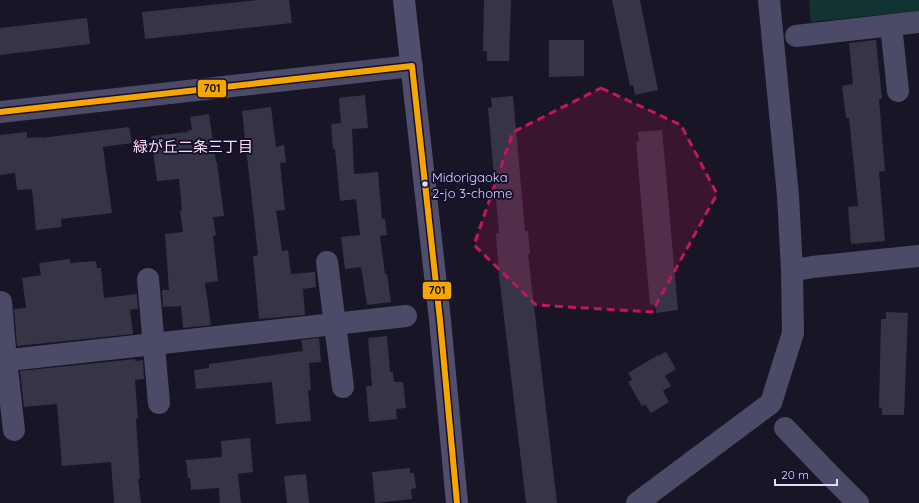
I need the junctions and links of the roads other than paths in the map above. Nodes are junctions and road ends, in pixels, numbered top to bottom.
1 (404, 0) edge
2 (769, 0) edge
3 (919, 22) edge
4 (891, 25) junction
5 (796, 36) dead end
6 (412, 66) junction
7 (898, 91) dead end
8 (0, 112) edge
9 (919, 256) edge
10 (327, 262) dead end
11 (792, 271) junction
12 (148, 279) dead end
13 (1, 302) dead end
14 (406, 316) dead end
15 (335, 324) junction
16 (154, 344) junction
17 (3, 360) edge
18 (343, 387) dead end
19 (159, 403) dead end
20 (786, 428) dead end
21 (14, 430) dead end
22 (458, 503) edge
23 (637, 503) edge
24 (858, 503) edge

1 - 6 street
2 - 11 street
3 - 4 street
4 - 5 street
4 - 7 street
6 - 8 street
6 - 22 street
9 - 11 street
10 - 15 street
11 - 23 street
12 - 16 street
13 - 17 street
14 - 15 street
15 - 16 street
15 - 18 street
16 - 17 street
16 - 19 street
17 - 21 street
20 - 24 street

